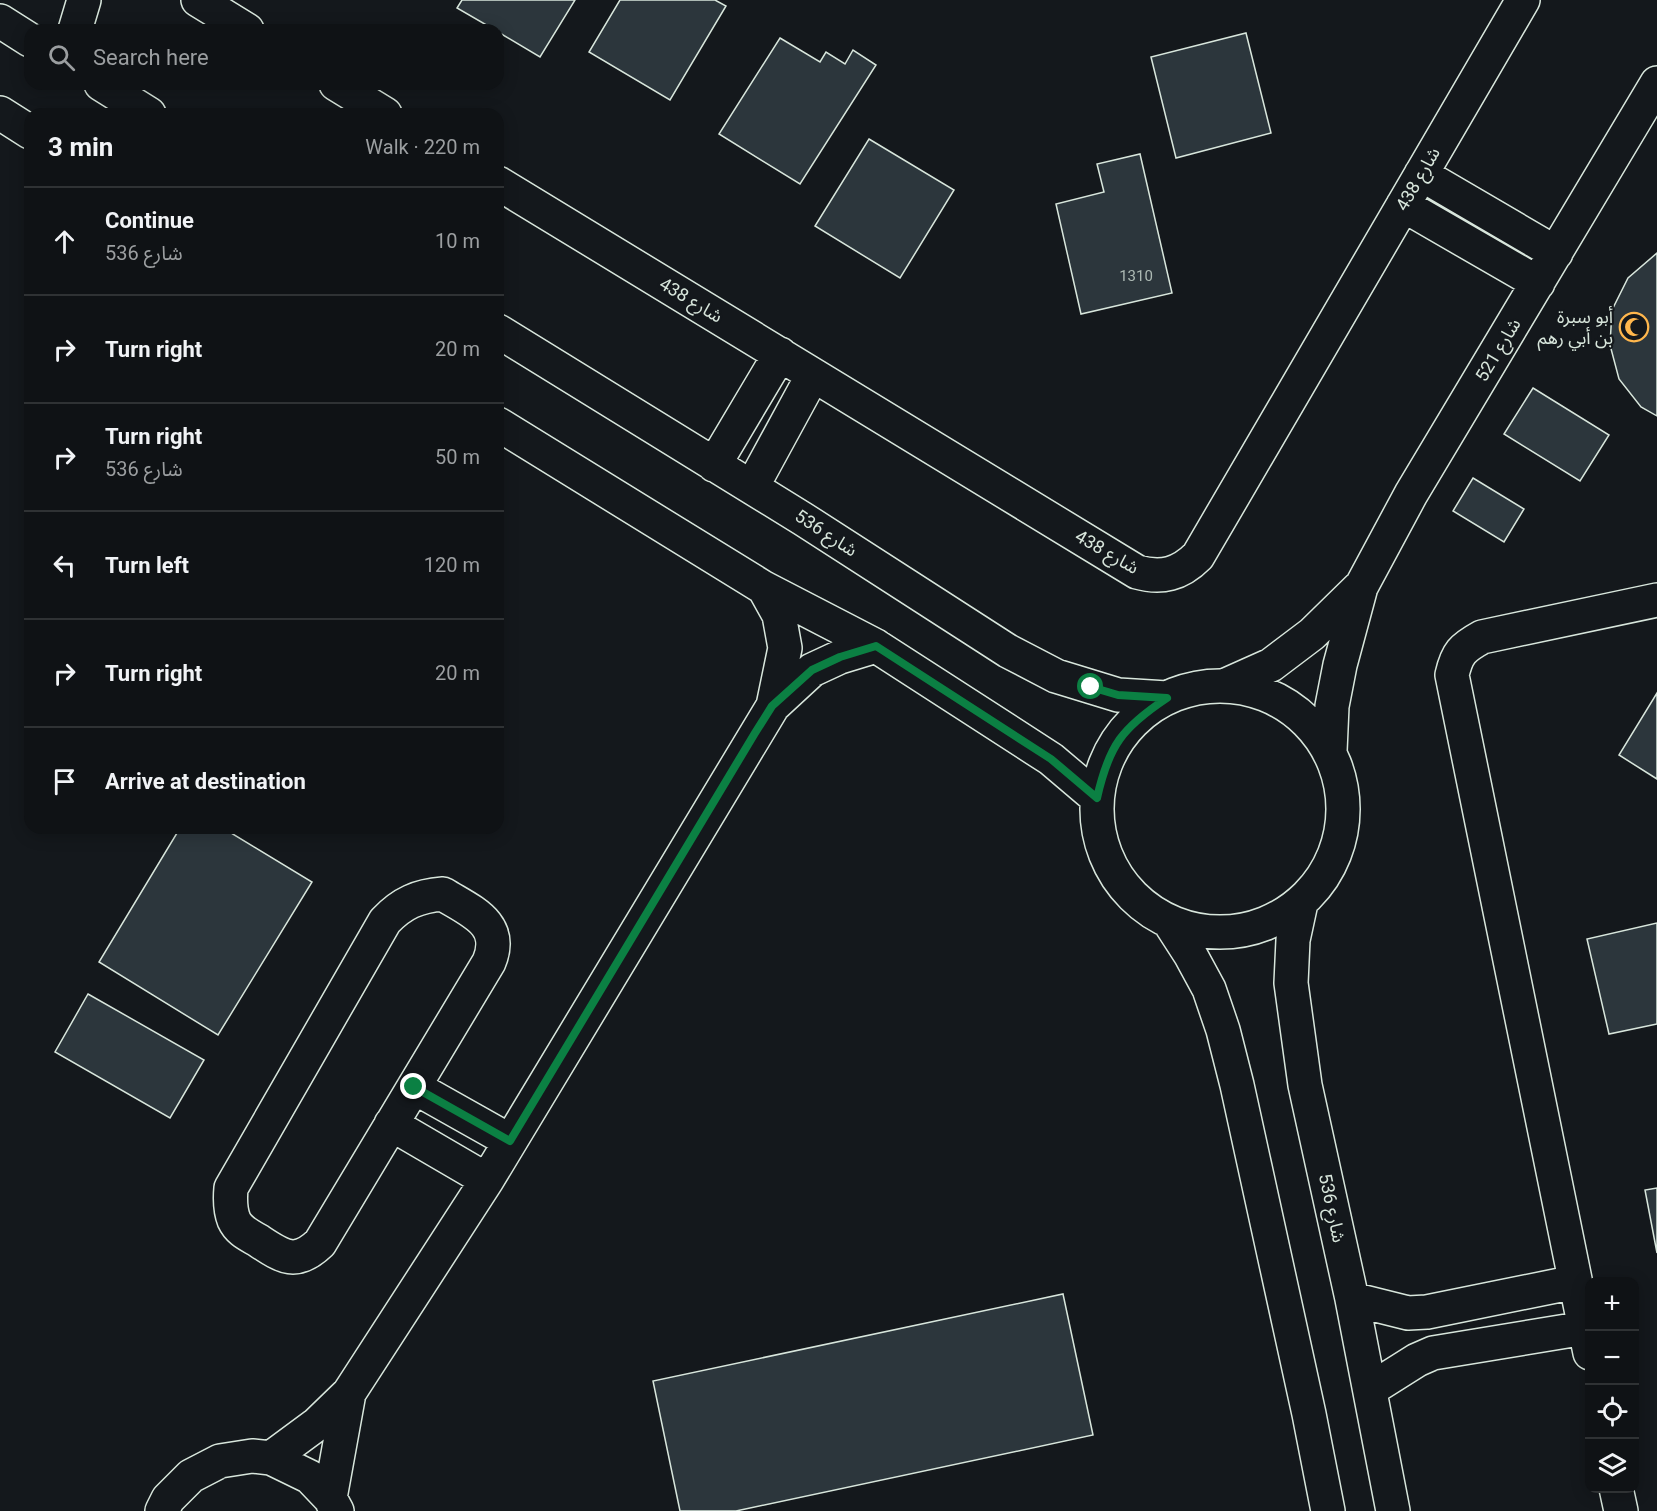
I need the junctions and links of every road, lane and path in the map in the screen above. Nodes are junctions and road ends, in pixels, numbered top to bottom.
1 (84, 0) edge
2 (198, 0) edge
3 (1523, 0) edge
4 (0, 21) edge
5 (77, 24) edge
6 (237, 24) edge
7 (24, 36) edge
8 (1657, 83) edge
9 (111, 90) edge
10 (346, 90) edge
11 (139, 108) edge
12 (375, 108) edge
13 (0, 113) edge
14 (24, 128) edge
15 (1421, 174) junction
16 (504, 187) edge
17 (1402, 205) junction
18 (1556, 253) junction
19 (1538, 283) junction
20 (504, 335) edge
21 (780, 354) junction
22 (813, 375) junction
23 (504, 428) edge
24 (714, 465) junction
25 (752, 487) junction
26 (1360, 587) junction
27 (764, 588) junction
28 (1657, 600) edge
29 (876, 646) junction
30 (1224, 686) junction
31 (1167, 698) junction
32 (772, 706) junction
33 (1330, 752) junction
34 (1097, 798) junction
35 (1301, 903) junction
36 (1170, 923) junction
37 (414, 1087) junction
38 (391, 1124) junction
39 (510, 1141) junction
40 (487, 1180) junction
41 (1575, 1282) junction
42 (1352, 1299) junction
43 (1585, 1331) edge
44 (1585, 1340) edge
45 (1371, 1389) junction
46 (349, 1393) junction
47 (271, 1458) junction
48 (1617, 1493) edge
49 (333, 1504) edge
50 (162, 1511) edge
51 (1328, 1511) edge
52 (1393, 1511) edge
53 (1621, 1511) edge

1 - 5 street
2 - 6 street
3 - 15 street, شارع 438
4 - 7 street
8 - 18 street, شارع 521
9 - 11 street
10 - 12 street
13 - 14 street
15 - 17 street, شارع 438
15 - 18 street
16 - 21 street, شارع 438
17 - 19 street
17 - 22 street, شارع 438
18 - 19 street, شارع 521
19 - 26 street, شارع 521
20 - 24 street, شارع 536
21 - 22 street, شارع 438
21 - 24 street
22 - 25 street
23 - 27 street
24 - 25 street, شارع 536
25 - 31 street, شارع 536
26 - 30 street, شارع 521
26 - 33 street, شارع 521
27 - 29 street
27 - 32 street
28 - 41 street
29 - 32 street
29 - 34 street
30 - 31 street
30 - 33 street
31 - 34 street
32 - 39 street
33 - 35 street
34 - 36 street
35 - 36 street
35 - 42 street, شارع 536
36 - 51 street
37 - 38 street
37 - 38 street
37 - 39 street
38 - 40 street
39 - 40 street
40 - 46 street
41 - 42 street
41 - 43 street
42 - 45 street, شارع 536
44 - 45 street
45 - 52 street, شارع 536
46 - 47 street
46 - 49 street
47 - 49 street
47 - 50 street
48 - 53 street

